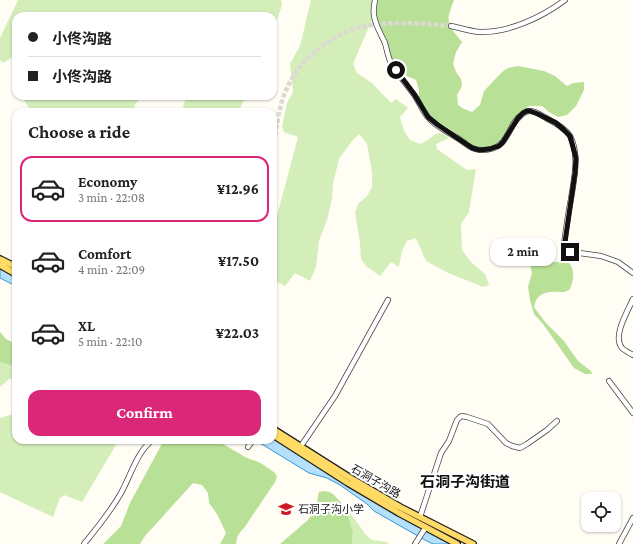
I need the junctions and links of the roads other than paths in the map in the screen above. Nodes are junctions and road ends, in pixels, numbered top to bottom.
1 (375, 0) edge
2 (565, 0) edge
3 (451, 26) tunnel mouth
4 (0, 259) edge
5 (12, 265) edge
6 (0, 266) edge
7 (12, 272) edge
8 (633, 273) edge
9 (633, 299) edge
10 (388, 300) dead end
11 (633, 356) edge
12 (609, 381) dead end
13 (633, 413) edge
14 (557, 421) dead end
15 (277, 431) edge
16 (277, 438) edge
17 (147, 444) edge
18 (250, 444) edge
19 (301, 446) junction
20 (248, 447) dead end
21 (420, 517) junction
22 (633, 518) edge
23 (426, 528) junction
24 (84, 544) edge
25 (415, 544) edge
26 (457, 544) edge
27 (473, 544) edge
28 (619, 544) edge

1 - 8 street
2 - 3 street
4 - 5 main road
6 - 7 main road
9 - 11 street
10 - 19 street
12 - 13 street
14 - 21 street
15 - 19 main road, 石洞子沟路
16 - 23 main road, 石洞子沟路
17 - 24 street
18 - 20 street
19 - 21 main road, 石洞子沟路
21 - 27 main road, 石洞子沟路
22 - 28 street
23 - 25 street
23 - 26 main road, 石洞子沟路

